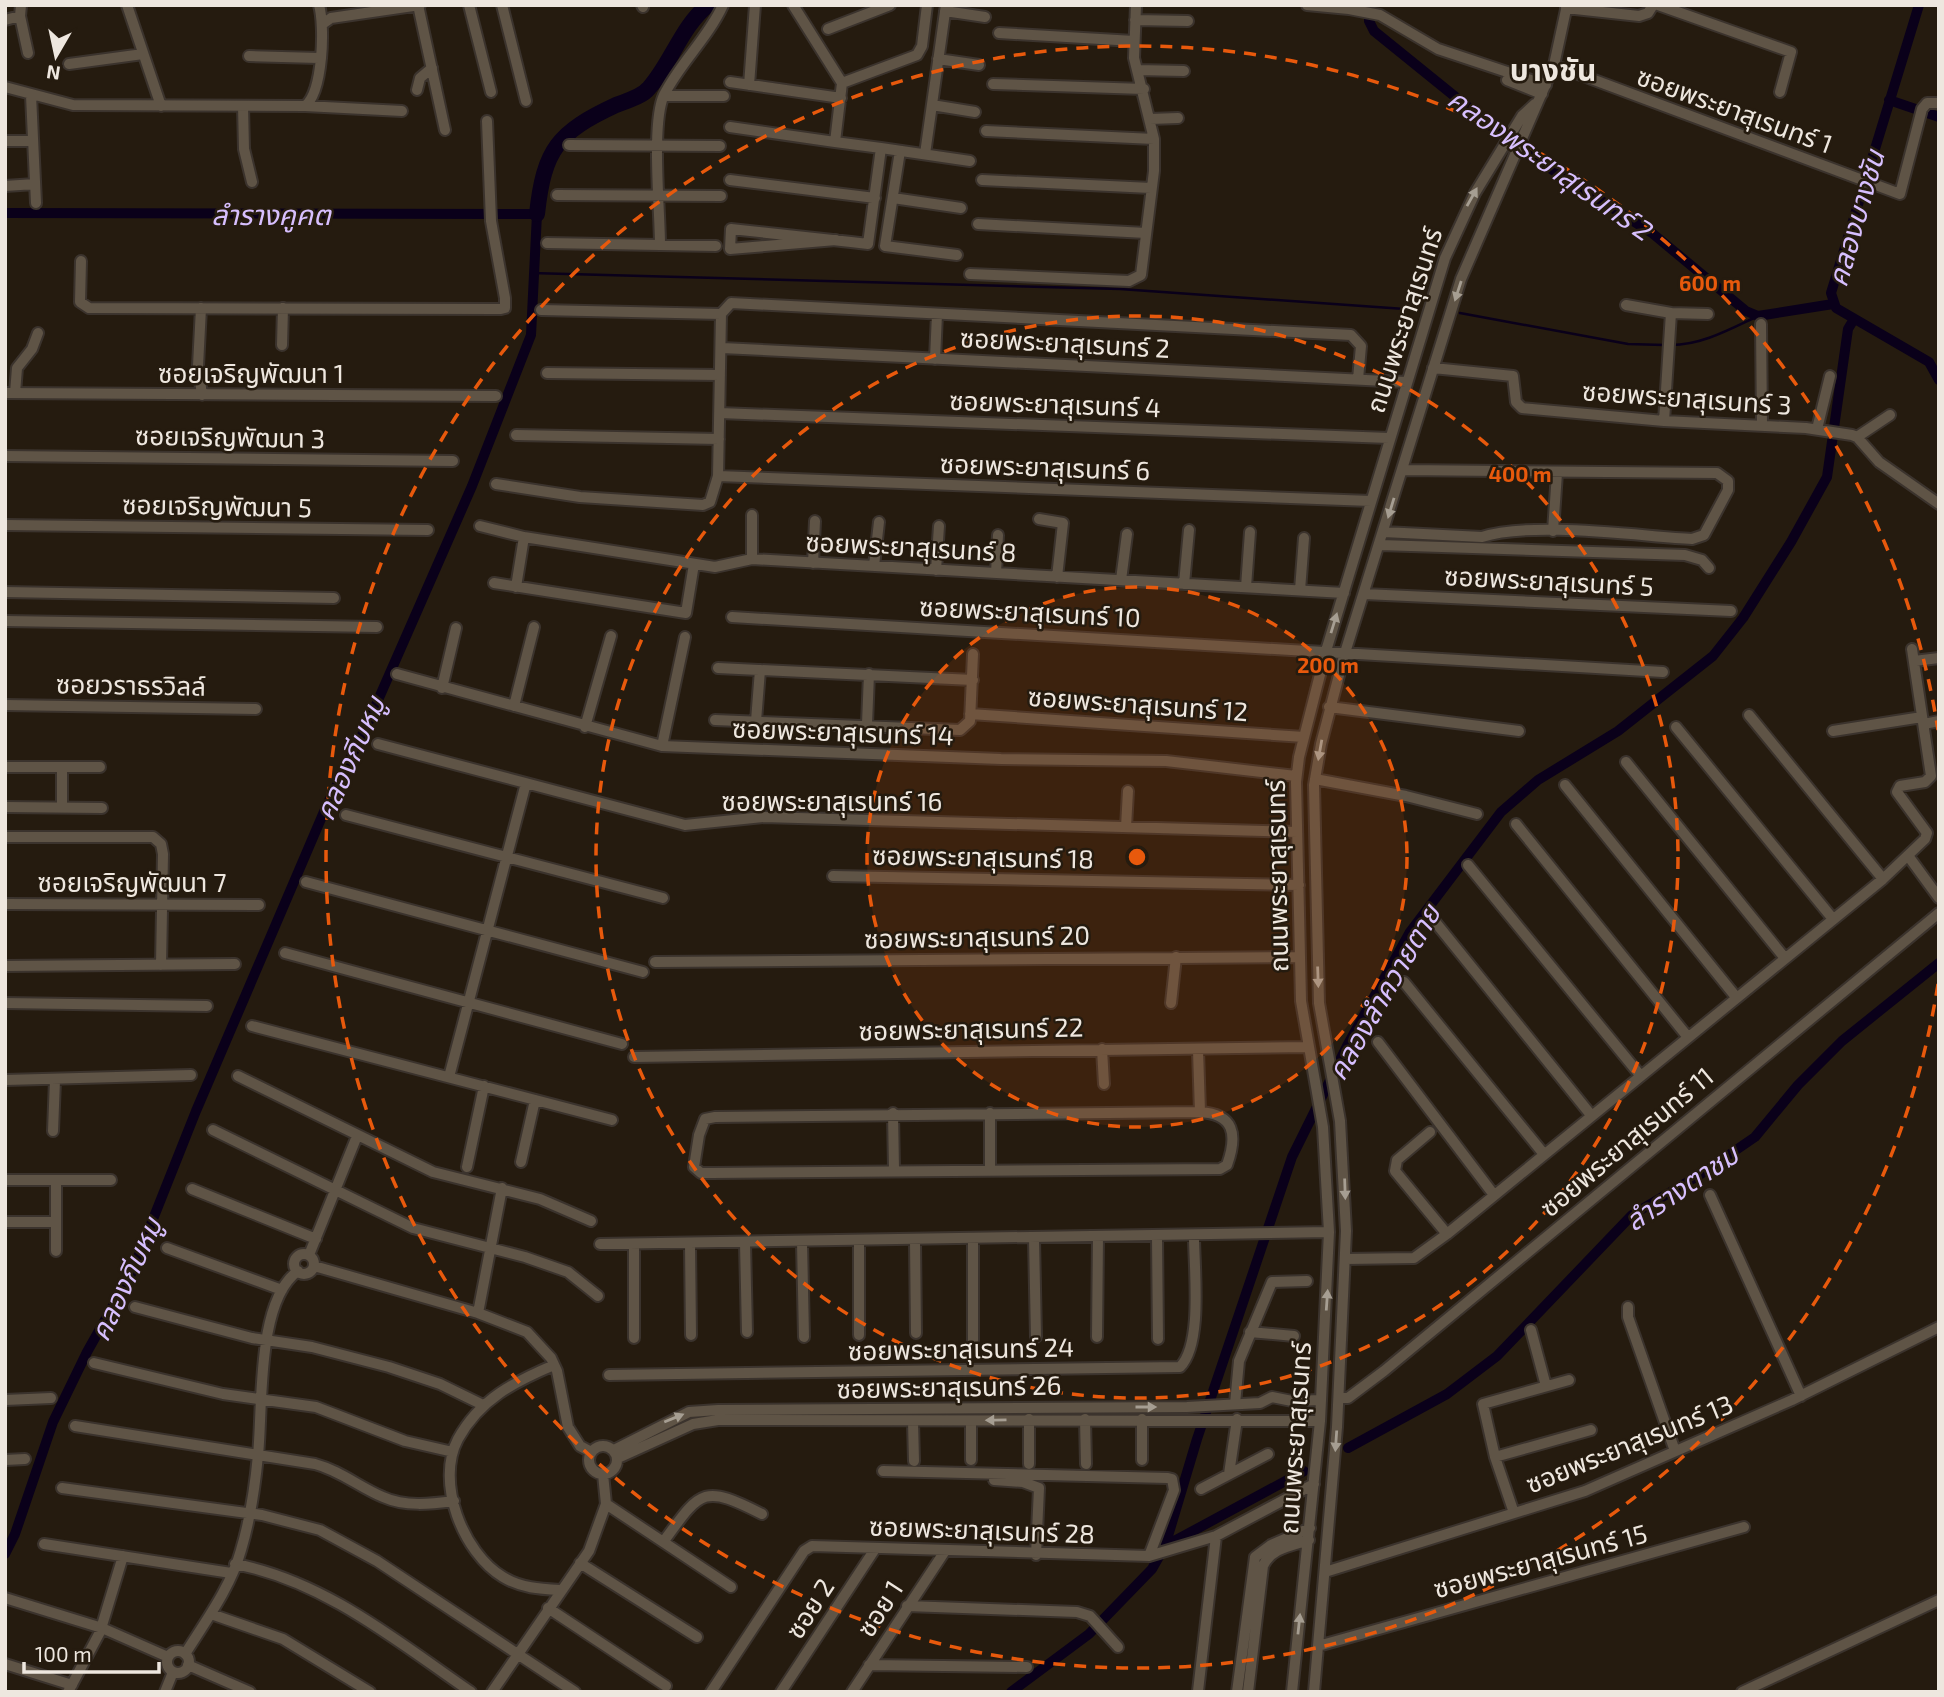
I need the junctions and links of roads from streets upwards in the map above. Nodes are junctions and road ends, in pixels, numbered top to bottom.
1 (127, 5) edge
2 (320, 5) edge
3 (418, 5) edge
4 (469, 5) edge
5 (502, 5) edge
6 (723, 5) edge
7 (755, 5) edge
8 (793, 5) edge
9 (890, 5) edge
10 (927, 5) edge
11 (1136, 5) edge
12 (1307, 5) edge
13 (1656, 5) edge
14 (1566, 7) edge
15 (945, 8) edge
16 (1353, 8) edge
17 (20, 11) edge
18 (985, 17) dead end
19 (5, 20) edge
20 (1135, 20) junction
21 (1188, 22) dead end
22 (324, 23) junction
23 (828, 29) dead end
24 (999, 33) dead end
25 (1134, 41) junction
26 (28, 53) dead end
27 (144, 54) junction
28 (249, 55) dead end
29 (319, 58) junction
30 (938, 59) junction
31 (69, 64) dead end
32 (979, 65) dead end
33 (1554, 65) junction
34 (432, 68) junction
35 (1137, 70) junction
36 (1184, 71) dead end
37 (730, 82) dead end
38 (842, 83) junction
39 (993, 84) dead end
40 (749, 85) junction
41 (5, 87) edge
42 (1144, 89) junction
43 (418, 90) dead end
44 (491, 92) dead end
45 (1780, 92) dead end
46 (31, 94) junction
47 (1541, 94) junction
48 (664, 96) junction
49 (724, 96) dead end
50 (841, 98) junction
51 (526, 101) dead end
52 (1939, 103) edge
53 (932, 105) junction
54 (161, 106) junction
55 (243, 106) junction
56 (305, 106) junction
57 (402, 111) dead end
58 (975, 112) dead end
59 (1178, 118) dead end
60 (1150, 119) junction
61 (487, 121) dead end
62 (730, 127) dead end
63 (445, 130) dead end
64 (986, 131) dead end
65 (1154, 139) junction
66 (5, 141) edge
67 (33, 141) junction
68 (835, 142) junction
69 (569, 145) dead end
70 (659, 145) junction
71 (720, 146) dead end
72 (881, 148) junction
73 (900, 150) junction
74 (925, 154) junction
75 (970, 160) dead end
76 (730, 180) dead end
77 (982, 180) dead end
78 (252, 182) dead end
79 (35, 184) junction
80 (5, 186) edge
81 (1151, 188) junction
82 (557, 195) dead end
83 (660, 195) junction
84 (721, 196) dead end
85 (875, 198) junction
86 (893, 198) junction
87 (36, 203) dead end
88 (961, 208) dead end
89 (978, 224) dead end
90 (1146, 233) junction
91 (836, 240) junction
92 (547, 243) dead end
93 (660, 245) junction
94 (716, 246) dead end
95 (957, 255) dead end
96 (81, 261) dead end
97 (970, 274) dead end
98 (1626, 305) dead end
99 (201, 308) junction
100 (283, 308) junction
101 (541, 310) dead end
102 (1671, 313) junction
103 (721, 314) junction
104 (937, 314) junction
105 (1708, 314) dead end
106 (1761, 324) dead end
107 (38, 333) dead end
108 (282, 345) dead end
109 (722, 348) junction
110 (934, 359) junction
111 (1433, 368) junction
112 (547, 373) dead end
113 (720, 375) junction
114 (1830, 376) dead end
115 (1358, 379) junction
116 (1406, 382) junction
117 (10, 393) edge
118 (202, 395) junction
119 (496, 396) dead end
120 (720, 413) junction
121 (1889, 415) dead end
122 (1664, 421) junction
123 (1762, 426) junction
124 (1819, 429) junction
125 (516, 435) dead end
126 (1855, 436) junction
127 (1389, 438) junction
128 (719, 439) junction
129 (5, 456) edge
130 (453, 461) dead end
131 (1403, 470) junction
132 (1557, 473) junction
133 (718, 476) junction
134 (496, 484) dead end
135 (1371, 501) junction
136 (1939, 504) edge
137 (752, 515) dead end
138 (1039, 519) dead end
139 (814, 520) dead end
140 (879, 522) dead end
141 (5, 525) edge
142 (480, 526) dead end
143 (939, 526) dead end
144 (428, 530) dead end
145 (1189, 530) dead end
146 (1553, 531) junction
147 (1250, 532) dead end
148 (1384, 532) junction
149 (1127, 534) dead end
150 (998, 536) dead end
151 (524, 537) junction
152 (1304, 538) dead end
153 (1380, 545) junction
154 (752, 559) junction
155 (813, 563) junction
156 (694, 564) junction
157 (874, 566) junction
158 (1709, 568) dead end
159 (936, 570) junction
160 (996, 573) junction
161 (1057, 577) junction
162 (1121, 580) junction
163 (494, 583) dead end
164 (1184, 584) junction
165 (516, 587) junction
166 (1246, 587) junction
167 (1300, 590) junction
168 (5, 592) edge
169 (1343, 593) junction
170 (1364, 594) junction
171 (334, 598) dead end
172 (1731, 611) dead end
173 (732, 617) dead end
174 (5, 621) edge
175 (377, 627) dead end
176 (534, 627) dead end
177 (456, 628) dead end
178 (611, 636) dead end
179 (685, 637) dead end
180 (1325, 651) junction
181 (1345, 652) junction
182 (973, 654) dead end
183 (1939, 658) edge
184 (718, 668) dead end
185 (760, 670) junction
186 (1663, 672) dead end
187 (397, 674) dead end
188 (869, 674) junction
189 (972, 680) junction
190 (442, 688) junction
191 (5, 705) edge
192 (514, 706) junction
193 (1329, 707) junction
194 (256, 709) dead end
195 (970, 714) junction
196 (1749, 715) dead end
197 (715, 720) dead end
198 (1923, 720) junction
199 (756, 721) junction
200 (1939, 721) edge
201 (867, 724) junction
202 (585, 727) junction
203 (1676, 727) dead end
204 (1519, 731) dead end
205 (1833, 731) dead end
206 (1304, 737) junction
207 (378, 744) dead end
208 (662, 746) junction
209 (1626, 762) dead end
210 (5, 767) edge
211 (62, 767) junction
212 (100, 768) dead end
213 (1296, 776) junction
214 (1315, 779) junction
215 (526, 783) junction
216 (1564, 785) dead end
217 (1128, 791) dead end
218 (5, 807) edge
219 (62, 808) junction
220 (102, 808) dead end
221 (1476, 814) dead end
222 (345, 816) dead end
223 (1516, 824) dead end
224 (1126, 827) junction
225 (1297, 832) junction
226 (5, 836) edge
227 (1909, 857) junction
228 (506, 858) junction
229 (1468, 865) dead end
230 (833, 876) dead end
231 (1883, 879) junction
232 (306, 882) dead end
233 (1299, 885) junction
234 (663, 898) dead end
235 (1939, 898) edge
236 (162, 903) junction
237 (5, 904) edge
238 (259, 905) dead end
239 (1939, 913) edge
240 (1833, 919) junction
241 (1436, 923) dead end
242 (487, 929) junction
243 (285, 953) dead end
244 (1175, 957) junction
245 (1300, 957) junction
246 (1784, 957) junction
247 (655, 962) dead end
248 (235, 964) dead end
249 (161, 965) junction
250 (5, 966) edge
251 (643, 972) dead end
252 (1404, 982) dead end
253 (1736, 997) junction
254 (5, 1003) edge
255 (1171, 1003) dead end
256 (467, 1004) junction
257 (207, 1006) dead end
258 (252, 1026) dead end
259 (1687, 1036) junction
260 (1378, 1042) dead end
261 (622, 1044) dead end
262 (1102, 1049) junction
263 (1198, 1050) junction
264 (1308, 1050) junction
265 (634, 1057) dead end
266 (191, 1075) dead end
267 (1640, 1075) junction
268 (238, 1076) dead end
269 (449, 1077) junction
270 (5, 1080) edge
271 (55, 1080) junction
272 (1104, 1084) dead end
273 (484, 1086) junction
274 (535, 1100) junction
275 (1200, 1112) junction
276 (893, 1113) junction
277 (990, 1113) junction
278 (1591, 1115) junction
279 (612, 1120) dead end
280 (214, 1130) dead end
281 (53, 1131) dead end
282 (1430, 1132) dead end
283 (357, 1136) junction
284 (1543, 1153) junction
285 (521, 1162) dead end
286 (467, 1167) dead end
287 (894, 1169) junction
288 (990, 1169) junction
289 (5, 1180) edge
290 (56, 1180) junction
291 (111, 1180) dead end
292 (337, 1188) junction
293 (502, 1188) junction
294 (192, 1189) dead end
295 (1494, 1195) junction
296 (1710, 1195) dead end
297 (591, 1220) dead end
298 (5, 1222) edge
299 (56, 1222) junction
300 (1329, 1232) junction
301 (1447, 1234) junction
302 (1157, 1236) junction
303 (1194, 1236) junction
304 (1098, 1237) junction
305 (316, 1239) junction
306 (1034, 1239) junction
307 (973, 1240) junction
308 (915, 1241) junction
309 (745, 1242) junction
310 (803, 1242) junction
311 (859, 1242) junction
312 (600, 1244) dead end
313 (690, 1244) junction
314 (634, 1245) junction
315 (167, 1248) dead end
316 (491, 1248) junction
317 (56, 1251) dead end
318 (309, 1255) junction
319 (1346, 1259) junction
320 (314, 1266) junction
321 (298, 1271) junction
322 (1307, 1281) dead end
323 (282, 1290) junction
324 (598, 1296) dead end
325 (135, 1307) dead end
326 (1629, 1307) dead end
327 (478, 1313) junction
328 (1939, 1327) edge
329 (1531, 1331) dead end
330 (747, 1332) dead end
331 (1250, 1332) junction
332 (916, 1334) dead end
333 (691, 1335) dead end
334 (859, 1335) dead end
335 (1036, 1336) dead end
336 (1294, 1336) dead end
337 (804, 1337) dead end
338 (1097, 1337) dead end
339 (634, 1338) dead end
340 (1158, 1339) dead end
341 (974, 1340) dead end
342 (266, 1341) junction
343 (94, 1363) dead end
344 (554, 1365) junction
345 (608, 1374) dead end
346 (1570, 1380) dead end
347 (1546, 1386) junction
348 (1801, 1396) junction
349 (51, 1398) dead end
350 (1339, 1398) junction
351 (5, 1399) edge
352 (1321, 1400) junction
353 (262, 1401) junction
354 (1292, 1401) junction
355 (1235, 1404) junction
356 (483, 1405) junction
357 (1102, 1413) junction
358 (888, 1415) junction
359 (1029, 1419) junction
360 (1085, 1419) junction
361 (1142, 1419) junction
362 (1237, 1419) junction
363 (1291, 1419) junction
364 (1320, 1420) junction
365 (913, 1421) junction
366 (971, 1421) junction
367 (75, 1426) dead end
368 (1591, 1430) dead end
369 (1675, 1451) junction
370 (453, 1452) junction
371 (591, 1452) junction
372 (616, 1454) junction
373 (1268, 1454) dead end
374 (258, 1456) junction
375 (1495, 1457) junction
376 (25, 1459) dead end
377 (5, 1460) edge
378 (971, 1460) dead end
379 (1142, 1460) dead end
380 (914, 1461) dead end
381 (1029, 1464) dead end
382 (1086, 1464) dead end
383 (883, 1471) dead end
384 (603, 1474) junction
385 (1229, 1474) junction
386 (994, 1480) dead end
387 (1314, 1484) junction
388 (62, 1488) dead end
389 (1201, 1489) dead end
390 (454, 1501) junction
391 (606, 1504) junction
392 (249, 1513) junction
393 (1514, 1513) junction
394 (762, 1514) dead end
395 (1744, 1527) dead end
396 (1310, 1528) junction
397 (1216, 1536) junction
398 (1309, 1540) junction
399 (664, 1541) junction
400 (44, 1544) dead end
401 (875, 1549) junction
402 (945, 1551) junction
403 (1156, 1554) junction
404 (1036, 1555) junction
405 (123, 1556) junction
406 (580, 1563) junction
407 (233, 1569) junction
408 (1325, 1572) junction
409 (732, 1587) dead end
410 (560, 1590) junction
411 (5, 1598) edge
412 (1939, 1600) edge
413 (907, 1606) junction
414 (548, 1608) junction
415 (211, 1614) junction
416 (102, 1628) junction
417 (697, 1637) dead end
418 (1319, 1642) junction
419 (1118, 1647) dead end
420 (185, 1654) junction
421 (517, 1654) junction
422 (168, 1657) junction
423 (5, 1664) edge
424 (188, 1665) junction
425 (869, 1665) junction
426 (1027, 1667) dead end
427 (173, 1672) junction
428 (1294, 1674) junction
429 (1315, 1676) junction
430 (666, 1686) dead end
431 (70, 1688) edge
432 (1198, 1691) edge
433 (164, 1692) edge
434 (250, 1692) edge
435 (370, 1692) edge
436 (471, 1692) edge
437 (492, 1692) edge
438 (575, 1692) edge
439 (711, 1692) edge
440 (781, 1692) edge
441 (852, 1692) edge
442 (1237, 1692) edge
443 (1248, 1692) edge
444 (1292, 1692) edge
445 (1314, 1692) edge
446 (1742, 1692) edge

1 - 27 street
2 - 22 street
3 - 22 street
3 - 34 street
4 - 44 street
5 - 51 street
6 - 48 street
7 - 40 street
8 - 38 street
9 - 23 street
10 - 38 street
11 - 20 street
12 - 16 street
13 - 14 street
13 - 45 street
14 - 33 street, ถนนพระยาสุเรนทร์
15 - 18 street
15 - 30 street
16 - 47 street
17 - 19 street
17 - 26 street
20 - 21 street
20 - 25 street
22 - 29 street
24 - 25 street
25 - 35 street
27 - 31 street
27 - 54 street
28 - 29 street
29 - 56 street
30 - 32 street
30 - 53 street
33 - 47 street, ถนนพระยาสุเรนทร์
33 - 52 street, ซอยพระยาสุเรนทร์ 1
34 - 43 street
34 - 63 street
35 - 36 street
35 - 42 street
37 - 40 street
38 - 50 street
39 - 42 street
40 - 50 street
41 - 46 street
42 - 60 street
46 - 54 street
46 - 67 street
47 -> 111 street, ถนนพระยาสุเรนทร์
116 -> 47 street, ถนนพระยาสุเรนทร์
48 - 49 street
48 - 70 street
50 - 68 street
53 - 58 street
53 - 74 street
54 - 55 street
55 - 56 street
55 - 78 street
56 - 57 street
59 - 60 street
60 - 65 street
61 - 100 street
62 - 68 street
64 - 65 street
65 - 81 street
66 - 67 street
67 - 79 street
68 - 72 street
69 - 70 street
70 - 71 street
70 - 83 street
72 - 73 street
72 - 85 street
73 - 74 street
73 - 86 street
74 - 75 street
76 - 85 street
77 - 81 street
79 - 80 street
79 - 87 street
81 - 90 street
82 - 83 street
83 - 84 street
83 - 93 street
85 - 91 street
86 - 88 street
86 - 95 street
89 - 90 street
90 - 97 street
91 - 91 street
92 - 93 street
93 - 94 street
96 - 99 street
98 - 102 street
99 - 100 street
99 - 118 street
100 - 108 street
101 - 103 street
102 - 105 street
102 - 122 street
103 - 104 street
103 - 109 street
104 - 110 street
104 - 115 street
106 - 123 street
107 - 117 street
109 - 110 street, ซอยพระยาสุเรนทร์ 2
109 - 113 street
110 - 115 street, ซอยพระยาสุเรนทร์ 2
111 - 122 street, ซอยพระยาสุเรนทร์ 3
111 - 131 street, ถนนพระยาสุเรนทร์
112 - 113 street
113 - 120 street
114 - 124 street
115 - 116 street, ซอยพระยาสุเรนทร์ 2
116 - 127 street, ถนนพระยาสุเรนทร์
117 - 118 street, ซอยเจริญพัฒนา 1
118 - 119 street, ซอยเจริญพัฒนา 1
120 - 127 street, ซอยพระยาสุเรนทร์ 4
120 - 128 street
121 - 126 street
122 - 123 street, ซอยพระยาสุเรนทร์ 3
123 - 124 street, ซอยพระยาสุเรนทร์ 3
124 - 126 street, ซอยพระยาสุเรนทร์ 3
125 - 128 street
126 - 136 street
127 - 135 street, ถนนพระยาสุเรนทร์
128 - 133 street
129 - 130 street, ซอยเจริญพัฒนา 3
131 - 132 street
131 -> 148 street, ถนนพระยาสุเรนทร์
132 - 146 street
132 - 146 street
133 - 134 street
133 - 135 street, ซอยพระยาสุเรนทร์ 6
135 - 169 street, ถนนพระยาสุเรนทร์
137 - 154 street
138 - 161 street
139 - 155 street
140 - 157 street
141 - 144 street, ซอยเจริญพัฒนา 5
142 - 151 street, ซอยพระยาสุเรนทร์ 8
143 - 159 street
145 - 164 street
146 - 148 street
147 - 166 street
148 - 153 street, ถนนพระยาสุเรนทร์
149 - 162 street
150 - 160 street
151 - 156 street, ซอยพระยาสุเรนทร์ 8
151 - 165 street
152 - 167 street
153 - 158 street
153 - 170 street, ถนนพระยาสุเรนทร์
154 - 155 street, ซอยพระยาสุเรนทร์ 8
154 - 156 street, ซอยพระยาสุเรนทร์ 8
155 - 157 street, ซอยพระยาสุเรนทร์ 8
156 - 165 street
157 - 159 street, ซอยพระยาสุเรนทร์ 8
159 - 160 street, ซอยพระยาสุเรนทร์ 8
160 - 161 street, ซอยพระยาสุเรนทร์ 8
161 - 162 street, ซอยพระยาสุเรนทร์ 8
162 - 164 street, ซอยพระยาสุเรนทร์ 8
163 - 165 street
164 - 166 street, ซอยพระยาสุเรนทร์ 8
166 - 167 street, ซอยพระยาสุเรนทร์ 8
167 - 169 street, ซอยพระยาสุเรนทร์ 8
168 - 171 street
180 -> 169 street, ถนนพระยาสุเรนทร์
170 - 172 street, ซอยพระยาสุเรนทร์ 5
170 - 181 street, ถนนพระยาสุเรนทร์
173 - 180 street, ซอยพระยาสุเรนทร์ 10
174 - 175 street
176 - 192 street
177 - 190 street
178 - 202 street
179 - 208 street
180 - 181 street, ซอยพระยาสุเรนทร์ 10
180 - 206 street, ถนนพระยาสุเรนทร์
181 - 186 street, ซอยพระยาสุเรนทร์ 10
181 - 193 street, ถนนพระยาสุเรนทร์
182 - 189 street
183 - 198 street
184 - 185 street
185 - 188 street
185 - 199 street
187 - 190 street, ซอยพระยาสุเรนทร์ 14
188 - 189 street
188 - 201 street
189 - 195 street
190 - 192 street, ซอยพระยาสุเรนทร์ 14
191 - 194 street, ซอยวราธรวิลล์
192 - 202 street, ซอยพระยาสุเรนทร์ 14
193 - 204 street
193 -> 214 street, ถนนพระยาสุเรนทร์
195 - 201 street
195 - 206 street, ซอยพระยาสุเรนทร์ 12
196 - 231 street
197 - 199 street
198 - 200 street
198 - 205 street
198 - 227 street
199 - 201 street
202 - 208 street, ซอยพระยาสุเรนทร์ 14
203 - 240 street
206 - 213 street, ถนนพระยาสุเรนทร์
207 - 215 street, ซอยพระยาสุเรนทร์ 16
208 - 213 street, ซอยพระยาสุเรนทร์ 14
209 - 246 street
210 - 211 street
211 - 212 street
211 - 219 street
213 - 225 street, ถนนพระยาสุเรนทร์
214 - 221 street
214 -> 319 street, ถนนพระยาสุเรนทร์
215 - 224 street, ซอยพระยาสุเรนทร์ 16
215 - 228 street
216 - 253 street
217 - 224 street
218 - 219 street
219 - 220 street
222 - 228 street
223 - 259 street
224 - 225 street, ซอยพระยาสุเรนทร์ 16
225 - 233 street, ถนนพระยาสุเรนทร์
226 - 236 street
227 - 231 street
227 - 235 street
228 - 234 street
228 - 242 street
229 - 267 street
230 - 233 street, ซอยพระยาสุเรนทร์ 18
231 - 240 street
232 - 242 street
233 - 245 street, ถนนพระยาสุเรนทร์
236 - 237 street, ซอยเจริญพัฒนา 7
236 - 238 street, ซอยเจริญพัฒนา 7
236 - 249 street
239 - 350 street, ซอยพระยาสุเรนทร์ 11
240 - 246 street
241 - 278 street
242 - 251 street
242 - 256 street
243 - 256 street
244 - 245 street, ซอยพระยาสุเรนทร์ 20
244 - 247 street, ซอยพระยาสุเรนทร์ 20
244 - 255 street
245 - 264 street, ถนนพระยาสุเรนทร์
246 - 253 street
248 - 249 street
249 - 250 street
252 - 284 street
253 - 259 street
254 - 257 street
256 - 261 street
256 - 269 street
258 - 269 street
259 - 267 street
260 - 295 street
262 - 263 street, ซอยพระยาสุเรนทร์ 22
262 - 265 street, ซอยพระยาสุเรนทร์ 22
262 - 272 street
263 - 264 street, ซอยพระยาสุเรนทร์ 22
263 - 275 street
264 - 300 street, ถนนพระยาสุเรนทร์
266 - 271 street
267 - 278 street
268 - 283 street
269 - 273 street
270 - 271 street
271 - 281 street
273 - 274 street
273 - 286 street
274 - 279 street
274 - 285 street
275 - 277 street
275 - 288 street
276 - 277 street
276 - 287 street
276 - 287 street
277 - 288 street
278 - 284 street
280 - 292 street
282 - 301 street
283 - 292 street
283 - 293 street
284 - 295 street
287 - 288 street
289 - 290 street
290 - 291 street
290 - 299 street
292 - 305 street
292 - 316 street
293 - 297 street
293 - 316 street
294 - 305 street
295 - 301 street
296 - 348 street
298 - 299 street
299 - 317 street
300 - 303 street
352 -> 300 street, ถนนพระยาสุเรนทร์
301 - 319 street
302 - 303 street
302 - 304 street
302 - 340 street
303 - 345 street, ซอยพระยาสุเรนทร์ 24
304 - 306 street
304 - 338 street
305 - 318 street
306 - 307 street
306 - 335 street
307 - 308 street
307 - 341 street
308 - 311 street
308 - 332 street
309 - 310 street
309 - 313 street
309 - 330 street
310 - 311 street
310 - 337 street
311 - 334 street
312 - 314 street
313 - 314 street
313 - 333 street
314 - 339 street
315 - 323 street
316 - 324 street
316 - 327 street
318 - 320 street
318 - 321 street
319 - 350 street, ถนนพระยาสุเรนทร์
320 - 321 street
320 - 327 street
321 - 323 street
322 - 331 street
323 - 342 street
325 - 342 street
326 - 369 street
327 - 344 street
328 - 348 street, ซอยพระยาสุเรนทร์ 13
329 - 347 street
331 - 336 street
331 - 355 street
342 - 353 street
342 - 356 street
343 - 353 street
344 - 356 street
344 - 371 street
346 - 347 street
347 - 375 street
348 - 369 street, ซอยพระยาสุเรนทร์ 13
349 - 351 street
350 -> 408 street, ถนนพระยาสุเรนทร์
352 - 354 street, ซอยพระยาสุเรนทร์ 26
352 - 364 street, ถนนพระยาสุเรนทร์
353 - 370 street
353 - 374 street
354 - 355 street, ซอยพระยาสุเรนทร์ 26
354 - 363 street
357 -> 355 street, ซอยพระยาสุเรนทร์ 26
356 - 370 street
357 - 358 street, ซอยพระยาสุเรนทร์ 26
357 - 360 street, ซอยพระยาสุเรนทร์ 26
357 - 361 street, ซอยพระยาสุเรนทร์ 26
358 - 365 street, ซอยพระยาสุเรนทร์ 26
358 - 372 street, ซอยพระยาสุเรนทร์ 26
359 - 360 street, ซอยพระยาสุเรนทร์ 26
359 -> 366 street, ซอยพระยาสุเรนทร์ 26
359 - 381 street
360 - 382 street
361 - 362 street, ซอยพระยาสุเรนทร์ 26
361 - 379 street
362 - 363 street, ซอยพระยาสุเรนทร์ 26
362 - 385 street
363 - 364 street, ซอยพระยาสุเรนทร์ 26
364 - 387 street, ถนนพระยาสุเรนทร์
365 - 366 street, ซอยพระยาสุเรนทร์ 26
365 - 380 street
366 - 378 street
367 - 374 street
368 - 375 street
369 - 393 street, ซอยพระยาสุเรนทร์ 13
370 - 390 street
371 - 372 street, ซอยพระยาสุเรนทร์ 26
371 - 384 street
372 - 384 street, ซอยพระยาสุเรนทร์ 26
373 - 385 street
374 - 390 street
374 - 392 street
375 - 393 street
376 - 377 street
383 - 403 street
384 - 391 street
385 - 389 street
386 - 404 street
387 - 396 street, ถนนพระยาสุเรนทร์
387 - 397 street, ซอยพระยาสุเรนทร์ 28
388 - 392 street
390 - 410 street
391 - 399 street
391 - 406 street
392 - 407 street
392 - 421 street
393 - 408 street, ซอยพระยาสุเรนทร์ 13
394 - 399 street
395 - 418 street, ซอยพระยาสุเรนทร์ 15
396 - 398 street, ถนนพระยาสุเรนทร์
396 - 442 street
397 - 403 street, ซอยพระยาสุเรนทร์ 28
397 - 432 street
428 -> 398 street, ถนนพระยาสุเรนทร์
398 - 443 street
399 - 409 street
400 - 405 street
401 - 402 street, ซอยพระยาสุเรนทร์ 28
401 - 439 street, ซอยพระยาสุเรนทร์ 28
401 - 440 street, ซอย 2
402 - 404 street, ซอยพระยาสุเรนทร์ 28
402 - 413 street, ซอย 1
403 - 404 street, ซอยพระยาสุเรนทร์ 28
405 - 407 street
405 - 416 street
406 - 410 street
406 - 417 street
407 - 415 street
407 - 436 street
408 - 418 street, ถนนพระยาสุเรนทร์
410 - 414 street
411 - 416 street
412 - 446 street
413 - 419 street
413 - 425 street, ซอย 1
414 - 421 street
414 - 430 street
415 - 420 street
415 - 435 street
416 - 422 street
416 - 431 street
418 - 429 street, ถนนพระยาสุเรนทร์
420 - 422 street
420 - 424 street
421 - 437 street
421 - 438 street
422 - 427 street
423 - 431 street
424 - 427 street
424 - 434 street
425 - 426 street
425 - 441 street, ซอย 1
427 - 433 street
428 - 429 street
428 - 444 street, ถนนพระยาสุเรนทร์
429 - 445 street, ถนนพระยาสุเรนทร์

